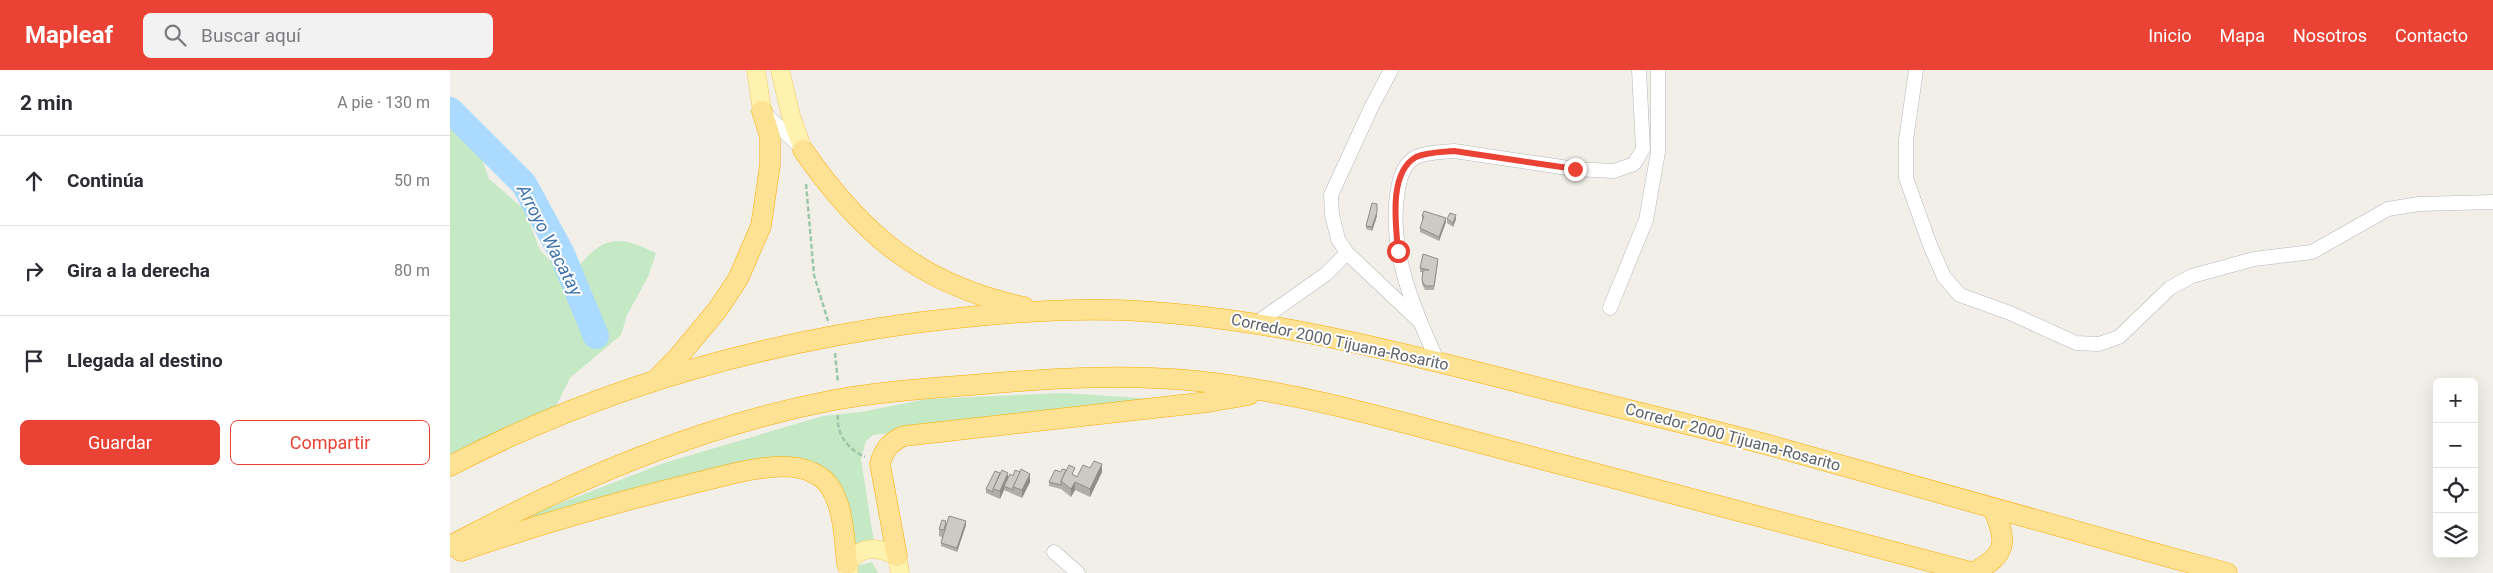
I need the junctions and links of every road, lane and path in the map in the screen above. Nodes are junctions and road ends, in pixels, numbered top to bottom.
1 (756, 70) edge
2 (780, 70) edge
3 (1391, 70) edge
4 (1639, 70) edge
5 (1658, 70) edge
6 (1916, 70) edge
7 (762, 111) junction
8 (803, 150) junction
9 (806, 179) dead end
10 (2493, 202) edge
11 (1347, 253) junction
12 (1610, 308) dead end
13 (1051, 312) junction
14 (1419, 320) junction
15 (1255, 324) junction
16 (832, 336) junction
17 (1438, 362) junction
18 (651, 383) junction
19 (1265, 392) junction
20 (840, 400) junction
21 (880, 464) junction
22 (450, 466) edge
23 (1993, 508) junction
24 (450, 546) edge
25 (1054, 552) dead end
26 (450, 554) edge
27 (898, 565) edge
28 (848, 569) edge
29 (1078, 573) edge
30 (1974, 573) edge
31 (2227, 573) edge

1 - 7 main road
2 - 8 main road
3 - 11 street
4 - 14 street
5 - 12 street
6 - 10 street
7 - 8 street
7 - 18 highway
8 - 13 highway
9 - 16 path
11 - 14 street
11 - 15 street
13 - 15 highway, Corredor 2000 Tijuana-Rosarito
13 - 16 highway, Corredor 2000 Tijuana-Rosarito
14 - 17 street
15 - 17 highway, Corredor 2000 Tijuana-Rosarito
16 - 18 highway, Corredor 2000 Tijuana-Rosarito
16 - 20 path
17 - 23 highway, Corredor 2000 Tijuana-Rosarito
18 - 22 highway, Corredor 2000 Tijuana-Rosarito
19 - 20 highway
19 - 21 highway
19 - 30 highway
20 - 21 path
20 - 24 highway
21 - 27 highway
23 - 30 highway
23 - 31 highway, Corredor 2000 Tijuana-Rosarito
25 - 29 street
26 - 28 highway
27 - 28 main road

